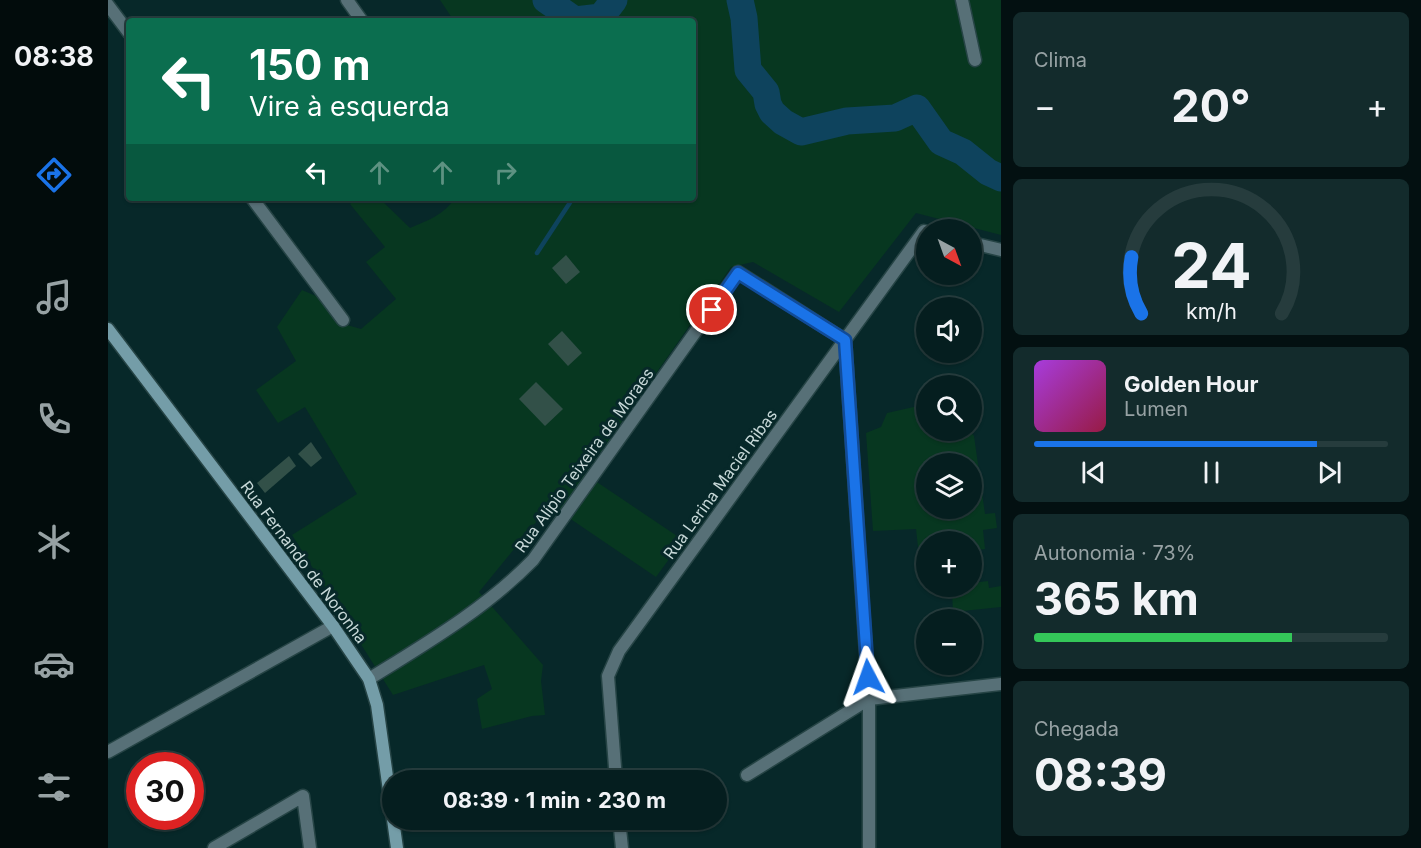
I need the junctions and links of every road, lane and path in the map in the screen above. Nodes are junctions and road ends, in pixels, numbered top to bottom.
1 (347, 0) edge
2 (962, 0) edge
3 (108, 5) edge
4 (360, 18) edge
5 (126, 29) edge
6 (975, 60) dead end
7 (254, 201) edge
8 (916, 242) edge
9 (982, 245) edge
10 (1001, 250) edge
11 (343, 320) dead end
12 (108, 329) edge
13 (845, 340) junction
14 (333, 626) junction
15 (369, 679) junction
16 (1001, 684) edge
17 (869, 699) junction
18 (108, 752) edge
19 (615, 770) edge
20 (747, 775) dead end
21 (621, 830) edge
22 (214, 848) edge
23 (310, 848) edge
24 (397, 848) edge
25 (622, 848) edge
26 (869, 848) edge

1 - 4 street
2 - 6 street
3 - 5 street
7 - 11 street
8 - 13 street, Rua Lerina Maciel Ribas
9 - 10 street
12 - 14 main road, Rua Fernando de Noronha
13 - 15 street, Rua Alípio Teixeira de Moraes
13 - 17 street
13 - 19 street, Rua Lerina Maciel Ribas
14 - 15 main road, Rua Fernando de Noronha
14 - 18 street
15 - 24 main road, Rua Fernando de Noronha
16 - 17 street
17 - 20 street
17 - 26 street
21 - 25 street
22 - 23 street

